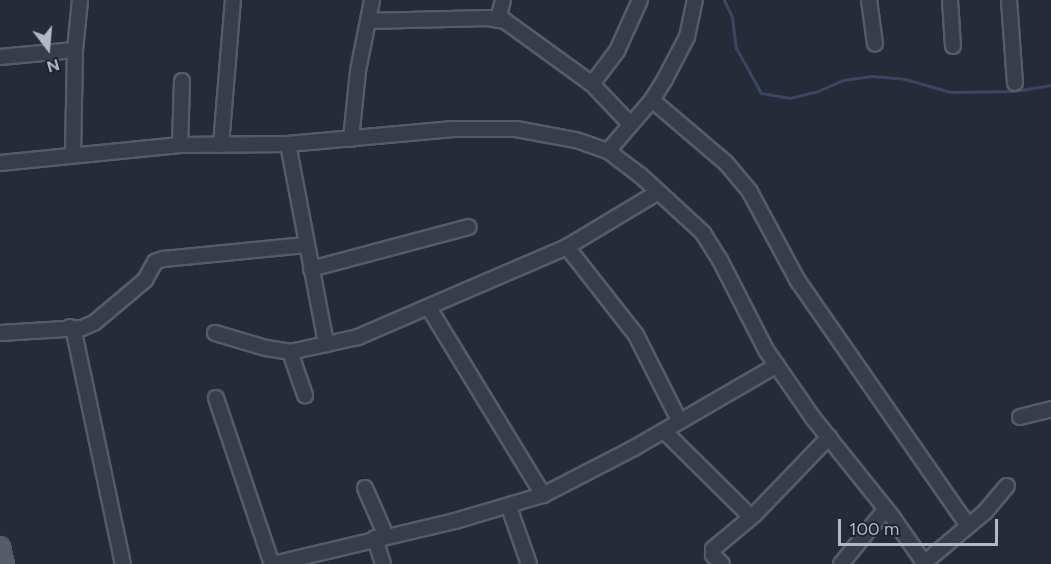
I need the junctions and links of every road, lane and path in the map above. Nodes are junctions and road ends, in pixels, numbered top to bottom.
1 (80, 0) edge
2 (233, 0) edge
3 (372, 0) edge
4 (503, 0) edge
5 (640, 0) edge
6 (695, 0) edge
7 (869, 0) edge
8 (950, 0) edge
9 (1009, 0) edge
10 (498, 20) junction
11 (368, 21) junction
12 (875, 44) dead end
13 (953, 46) dead end
14 (75, 50) junction
15 (0, 57) edge
16 (182, 81) dead end
17 (1015, 82) dead end
18 (592, 84) junction
19 (652, 100) junction
20 (630, 124) junction
21 (351, 139) junction
22 (288, 144) junction
23 (180, 145) junction
24 (220, 145) junction
25 (608, 151) junction
26 (73, 154) junction
27 (0, 163) edge
28 (658, 192) junction
29 (469, 227) dead end
30 (306, 245) junction
31 (567, 248) junction
32 (311, 269) junction
33 (429, 308) junction
34 (70, 327) junction
35 (0, 333) edge
36 (215, 333) dead end
37 (326, 344) junction
38 (290, 352) junction
39 (777, 365) junction
40 (305, 394) dead end
41 (216, 398) dead end
42 (1051, 409) edge
43 (1020, 417) dead end
44 (680, 422) junction
45 (664, 431) junction
46 (829, 437) junction
47 (1007, 486) dead end
48 (364, 488) dead end
49 (543, 495) junction
50 (509, 507) junction
51 (886, 509) junction
52 (751, 517) junction
53 (968, 526) junction
54 (380, 537) junction
55 (0, 547) edge
56 (317, 558) edge
57 (924, 563) edge
58 (4, 564) edge
59 (123, 564) edge
60 (272, 564) edge
61 (383, 564) edge
62 (529, 564) edge
63 (722, 564) edge
64 (840, 564) edge

1 - 14 street
2 - 24 street
3 - 11 street
4 - 10 street
5 - 18 street
6 - 19 street
7 - 12 street
8 - 13 street
9 - 17 street
10 - 11 street
10 - 18 street
11 - 21 street
14 - 15 street
14 - 26 street
16 - 23 street
18 - 20 street
19 - 20 street
19 - 53 street
20 - 25 street
21 - 22 street
21 - 25 street
22 - 24 street
22 - 30 street
23 - 24 street
23 - 26 street
25 - 28 street
26 - 27 street
28 - 31 street
28 - 39 street
29 - 32 street
30 - 32 street
30 - 34 street
31 - 33 street
31 - 44 street
32 - 37 street
33 - 37 street
33 - 49 street
34 - 35 street
34 - 59 street
36 - 38 street
37 - 38 street
38 - 40 street
39 - 44 street
39 - 46 street
41 - 60 street
42 - 43 street
44 - 45 street
45 - 49 street
45 - 52 street
46 - 51 street
46 - 52 street
47 - 53 street
48 - 54 street
49 - 50 street
50 - 54 street
50 - 62 street
51 - 57 street
51 - 64 street
52 - 63 street
53 - 57 street
54 - 56 street
54 - 61 street
55 - 58 main road
56 - 60 street

